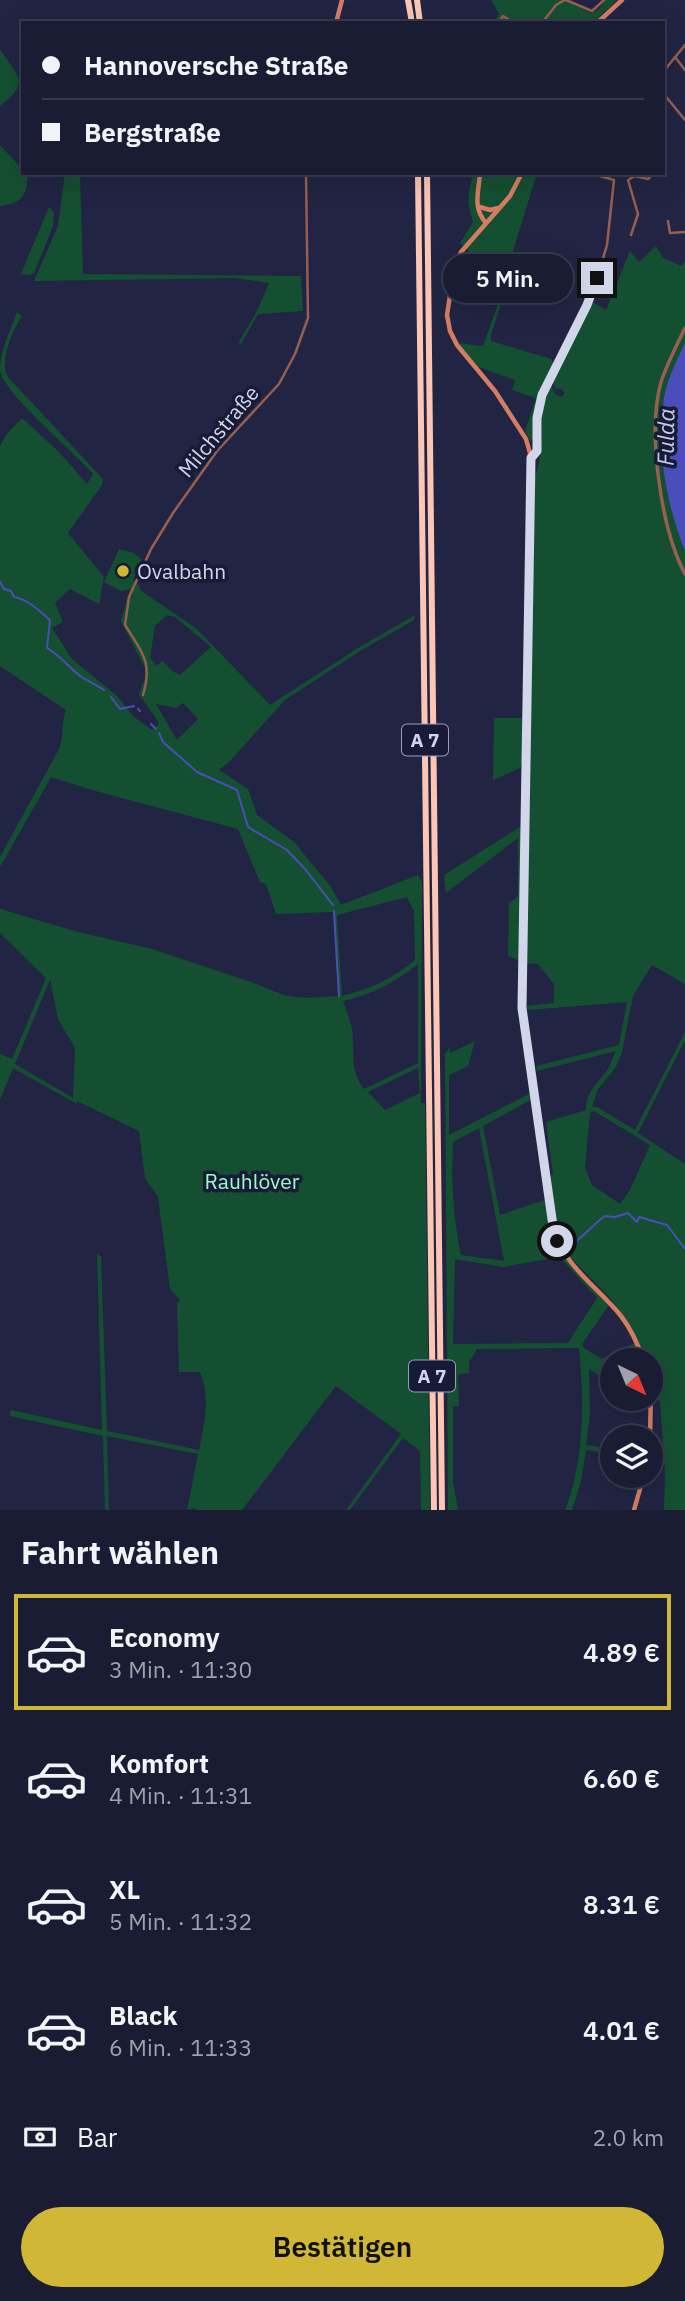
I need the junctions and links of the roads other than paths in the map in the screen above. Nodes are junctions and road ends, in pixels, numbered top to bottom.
1 (342, 0) edge
2 (408, 0) edge
3 (417, 0) edge
4 (565, 0) edge
5 (604, 0) edge
6 (622, 0) edge
7 (337, 21) edge
8 (412, 21) edge
9 (420, 21) edge
10 (544, 21) edge
11 (599, 21) edge
12 (685, 45) edge
13 (675, 57) junction
14 (665, 65) edge
15 (668, 66) junction
16 (665, 70) edge
17 (685, 70) edge
18 (665, 95) edge
19 (685, 120) edge
20 (306, 175) edge
21 (418, 175) edge
22 (427, 175) edge
23 (480, 175) edge
24 (521, 175) edge
25 (596, 175) edge
26 (652, 175) edge
27 (502, 205) junction
28 (479, 206) junction
29 (668, 220) dead end
30 (487, 221) junction
31 (685, 232) edge
32 (631, 235) dead end
33 (685, 327) edge
34 (531, 458) junction
35 (685, 574) edge
36 (143, 695) dead end
37 (637, 1348) edge
38 (640, 1488) edge
39 (434, 1510) edge
40 (442, 1510) edge
41 (634, 1510) edge

1 - 7 main road
2 - 8 highway
3 - 9 highway
4 - 5 street
4 - 10 street
6 - 11 main road
12 - 13 street
13 - 15 street
13 - 17 street
14 - 15 street
15 - 16 street
18 - 19 street
20 - 36 street, Milchstraße
21 - 39 highway, A 7
22 - 40 highway, A 7
23 - 28 main road
24 - 27 main road
25 - 34 street
26 - 32 street
27 - 28 main road
27 - 30 main road
28 - 30 main road
29 - 31 street
30 - 34 main road
33 - 35 street
34 - 37 main road
38 - 41 main road

